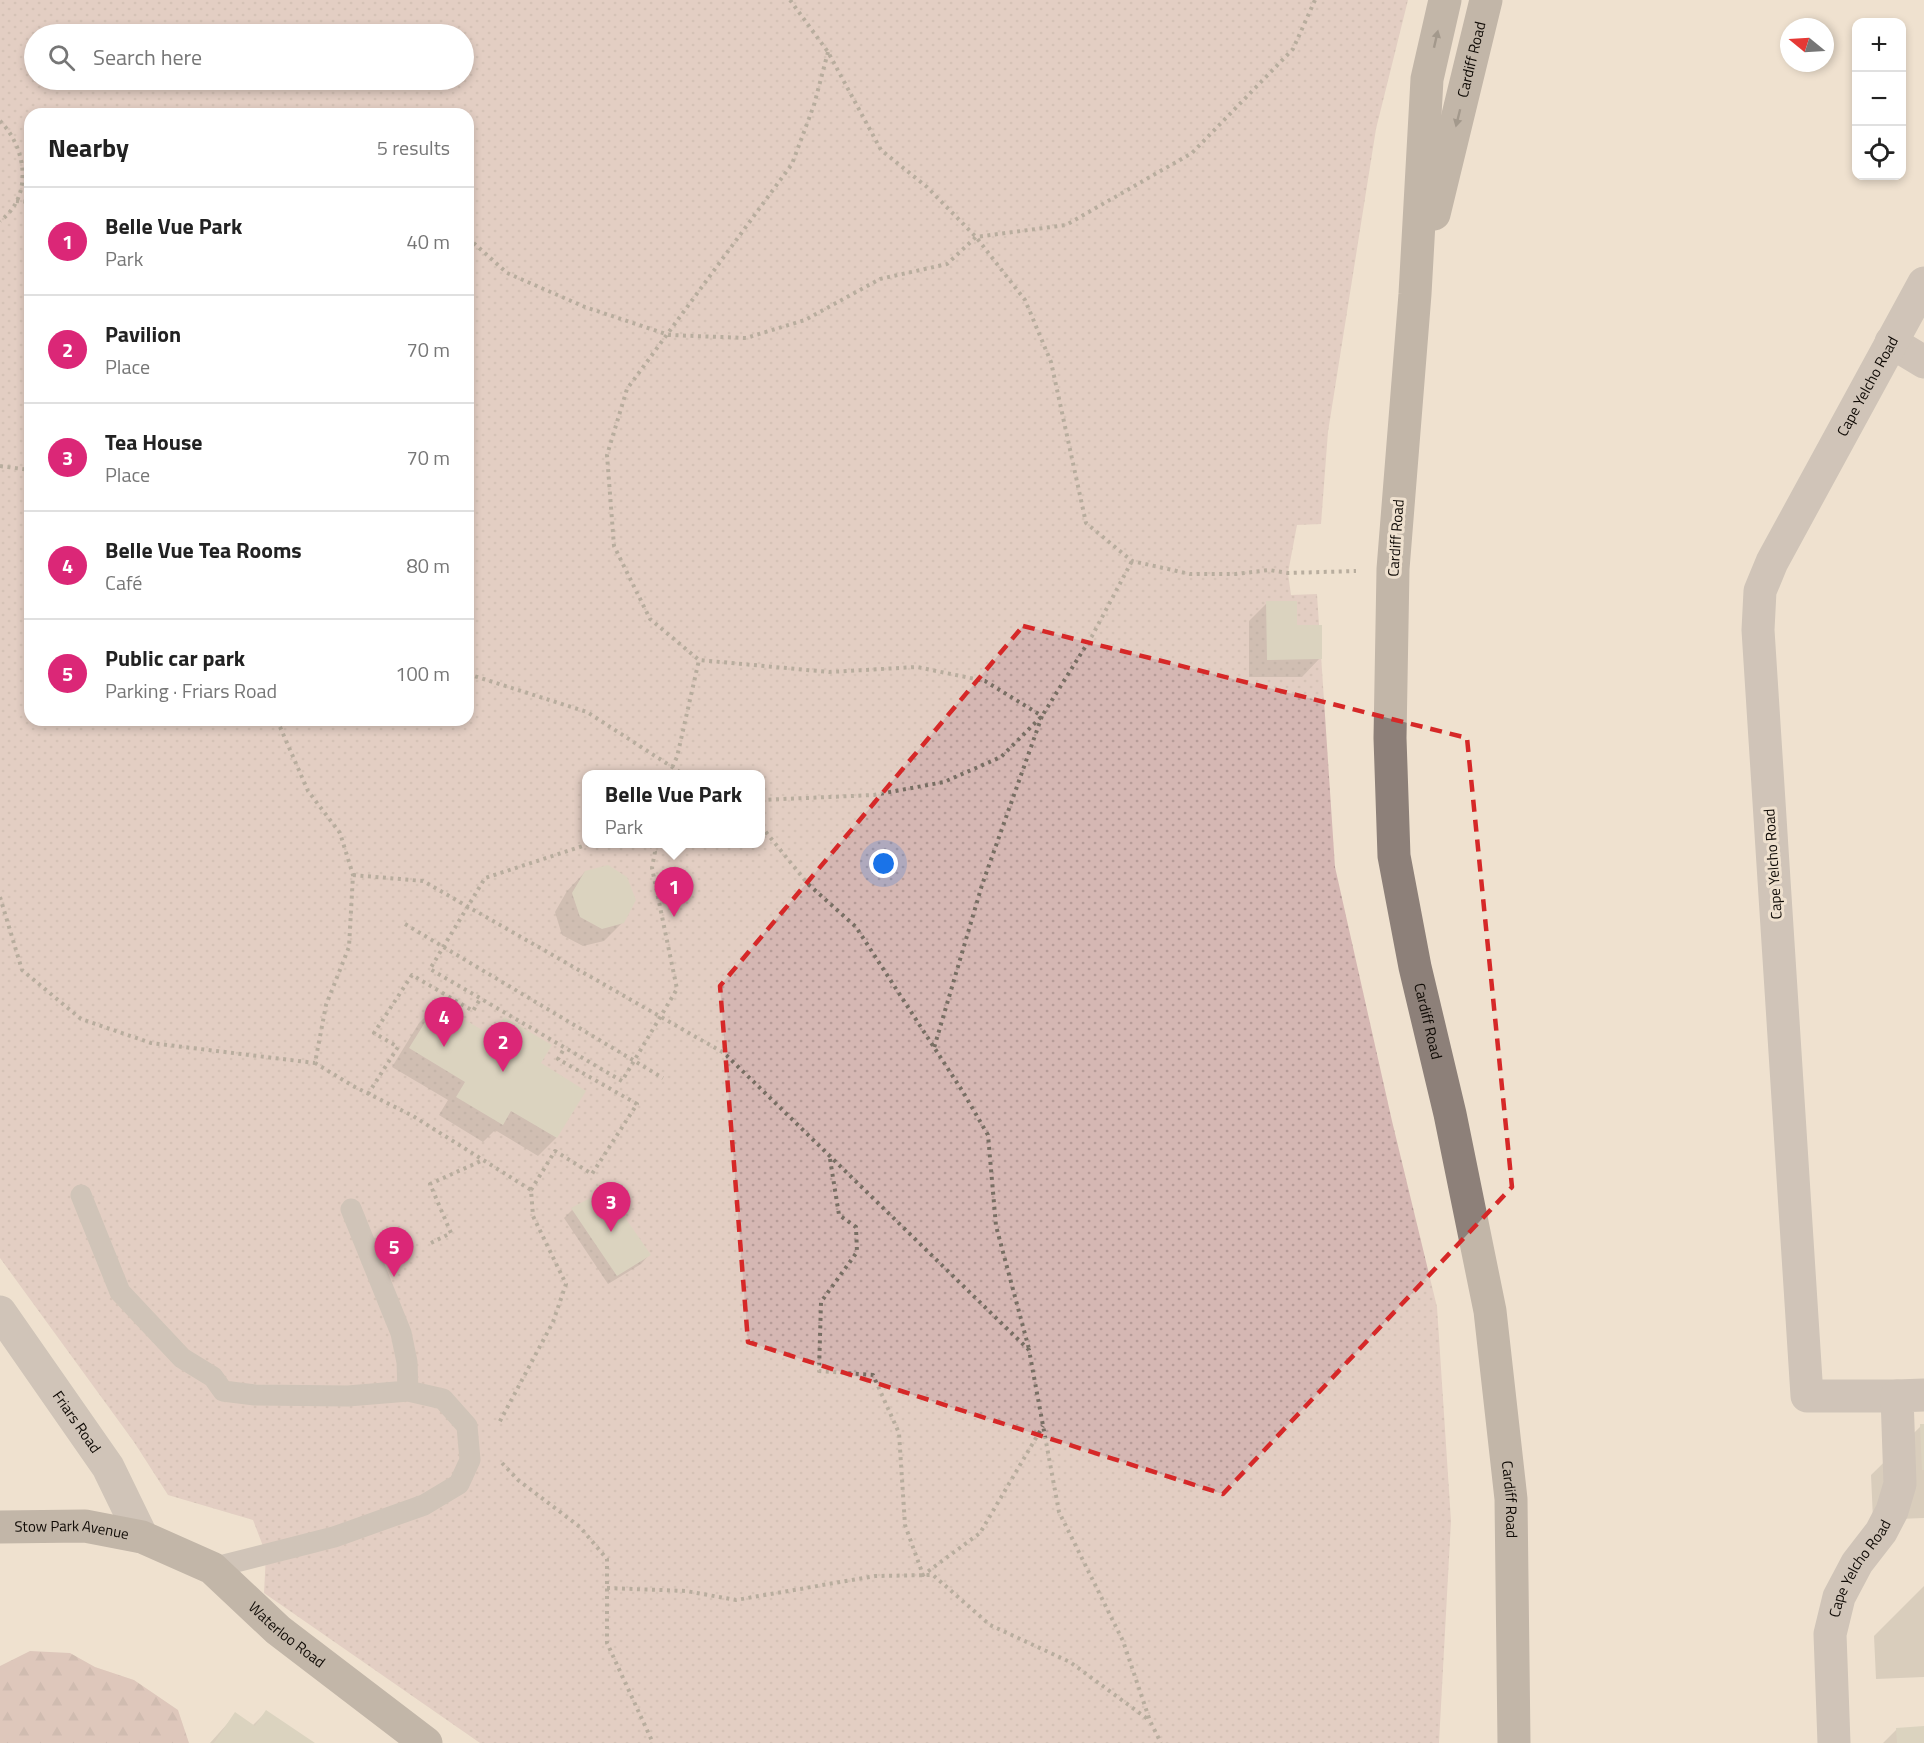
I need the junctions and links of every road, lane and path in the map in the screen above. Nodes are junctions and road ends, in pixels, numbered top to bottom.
1 (790, 0) edge
2 (1315, 0) edge
3 (1445, 0) edge
4 (1486, 0) edge
5 (828, 52) junction
6 (0, 121) edge
7 (16, 201) junction
8 (24, 202) edge
9 (0, 221) edge
10 (976, 237) junction
11 (474, 243) edge
12 (1924, 283) edge
13 (1415, 294) junction
14 (669, 335) junction
15 (1892, 342) junction
16 (1924, 362) edge
17 (0, 466) edge
18 (24, 469) edge
19 (1132, 561) junction
20 (1393, 569) junction
21 (699, 660) junction
22 (474, 676) edge
23 (1042, 716) junction
24 (280, 726) edge
25 (672, 769) joint
26 (765, 800) edge
27 (765, 831) edge
28 (582, 845) edge
29 (653, 848) edge
30 (353, 875) junction
31 (0, 897) edge
32 (468, 905) junction
33 (405, 924) dead end
34 (442, 947) junction
35 (480, 999) junction
36 (660, 1016) junction
37 (565, 1047) junction
38 (934, 1048) junction
39 (634, 1062) junction
40 (315, 1063) junction
41 (663, 1078) dead end
42 (368, 1094) junction
43 (830, 1159) junction
44 (483, 1160) junction
45 (531, 1190) junction
46 (81, 1195) dead end
47 (351, 1209) dead end
48 (431, 1243) dead end
49 (0, 1312) edge
50 (1029, 1350) junction
51 (408, 1391) junction
52 (1910, 1395) edge
53 (1043, 1426) junction
54 (496, 1427) dead end
55 (494, 1454) dead end
56 (0, 1527) edge
57 (142, 1537) junction
58 (212, 1568) junction
59 (923, 1575) junction
60 (607, 1588) junction
61 (1150, 1721) junction
62 (426, 1743) edge
63 (653, 1743) edge
64 (1161, 1743) edge
65 (1514, 1743) edge
66 (1834, 1743) edge

1 - 5 path
2 - 10 path
13 -> 3 main road, Cardiff Road
4 -> 13 main road, Cardiff Road
5 - 10 path
5 - 14 path
6 - 7 path
7 - 8 path
7 - 9 path
10 - 14 path
10 - 19 path
11 - 14 path
12 - 15 street, Cape Yelcho Road
13 - 20 main road, Cardiff Road
14 - 21 path
15 - 16 street
15 - 52 street, Cape Yelcho Road
17 - 18 path
19 - 20 path
19 - 23 path
20 - 65 main road, Cardiff Road
21 - 23 path
21 - 25 path
22 - 25 path
23 - 26 path
23 - 38 path
24 - 30 path
27 - 38 path
28 - 32 path
29 - 36 path
30 - 32 path
30 - 40 path
31 - 40 path
32 - 34 path
32 - 36 path
33 - 34 path
34 - 35 path
34 - 39 path
35 - 37 path
35 - 42 path
36 - 39 path
36 - 43 path
37 - 39 path
37 - 45 path
38 - 50 path
39 - 41 path
40 - 42 path
42 - 44 path
43 - 50 path
43 - 59 path
44 - 45 path
44 - 48 path
45 - 54 path
46 - 51 lane
47 - 51 lane
49 - 57 street, Friars Road
50 - 53 path
51 - 58 lane
52 - 66 street, Cape Yelcho Road
53 - 59 path
53 - 61 path
55 - 60 path
56 - 57 main road, Stow Park Avenue
57 - 58 main road, Waterloo Road
58 - 62 main road, Waterloo Road
59 - 60 path
59 - 61 path
60 - 63 path
61 - 64 path

